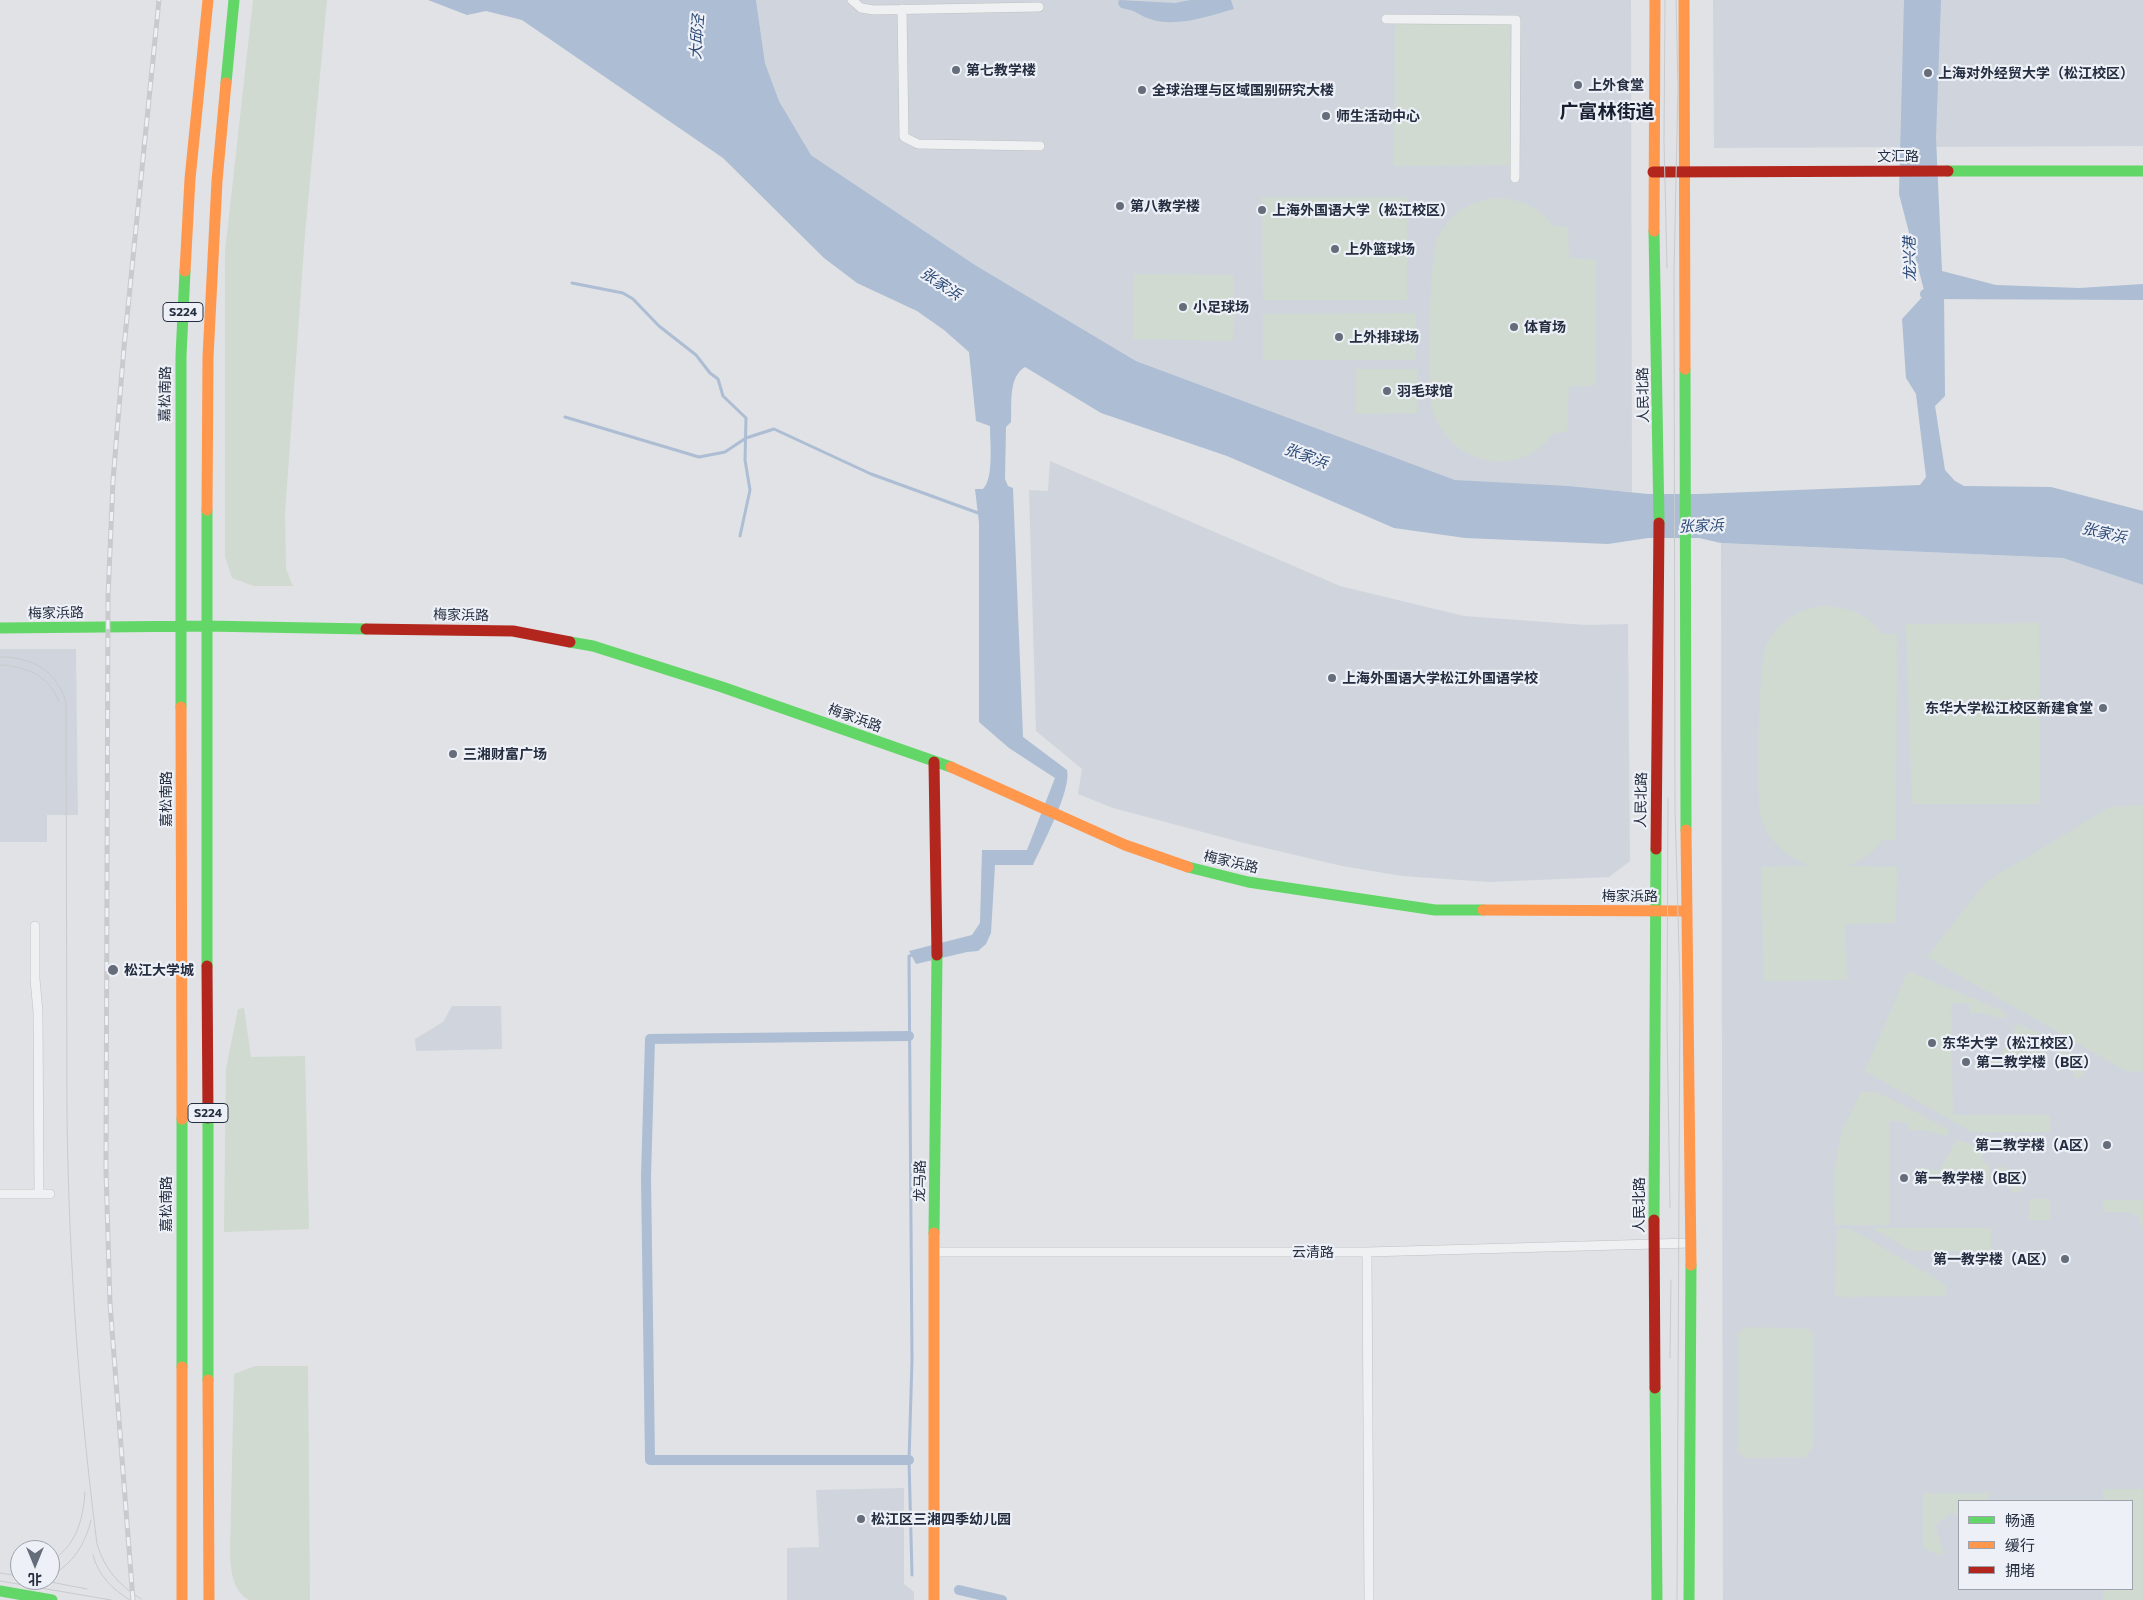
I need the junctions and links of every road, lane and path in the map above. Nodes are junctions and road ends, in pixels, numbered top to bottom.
1 (208, 0) edge
2 (234, 0) edge
3 (852, 0) edge
4 (1655, 0) edge
5 (1684, 0) edge
6 (949, 4) edge
7 (1039, 7) dead end
8 (902, 9) junction
9 (1386, 19) dead end
10 (1040, 146) dead end
11 (2143, 171) edge
12 (1653, 172) junction
13 (1685, 172) junction
14 (1515, 178) dead end
15 (180, 626) junction
16 (206, 626) junction
17 (0, 628) edge
18 (934, 762) junction
19 (1655, 911) junction
20 (1686, 911) junction
21 (35, 926) dead end
22 (0, 1194) edge
23 (39, 1194) junction
24 (50, 1194) dead end
25 (1691, 1243) junction
26 (1654, 1244) junction
27 (934, 1252) junction
28 (1367, 1252) junction
29 (0, 1591) edge
30 (52, 1600) edge
31 (182, 1600) edge
32 (209, 1600) edge
33 (934, 1600) edge
34 (1369, 1600) edge
35 (1657, 1600) edge
36 (1689, 1600) edge

1 - 15 main road, 嘉松南路 / S224
2 - 16 main road, S224
3 - 8 street
4 - 12 main road, 人民北路
5 - 13 main road
6 - 7 street
6 - 8 street
8 - 10 street
9 - 14 street
11 - 13 main road, 文汇路
12 - 13 main road, 文汇路
12 - 19 main road, 人民北路
13 - 20 main road
15 - 16 main road, 梅家浜路
15 - 17 main road, 梅家浜路
15 - 31 main road, 嘉松南路 / S224
16 - 18 main road, 梅家浜路
16 - 32 main road, S224
18 - 19 main road, 梅家浜路
18 - 27 main road, 龙马路
19 - 20 main road, 梅家浜路
19 - 26 main road, 人民北路
20 - 25 main road
21 - 23 street
22 - 23 street
23 - 24 street
25 - 26 street, 云清路
25 - 36 main road
26 - 28 street, 云清路
26 - 35 main road, 人民北路
27 - 28 street, 云清路
27 - 33 main road, 龙马路
28 - 34 street
29 - 30 main road

